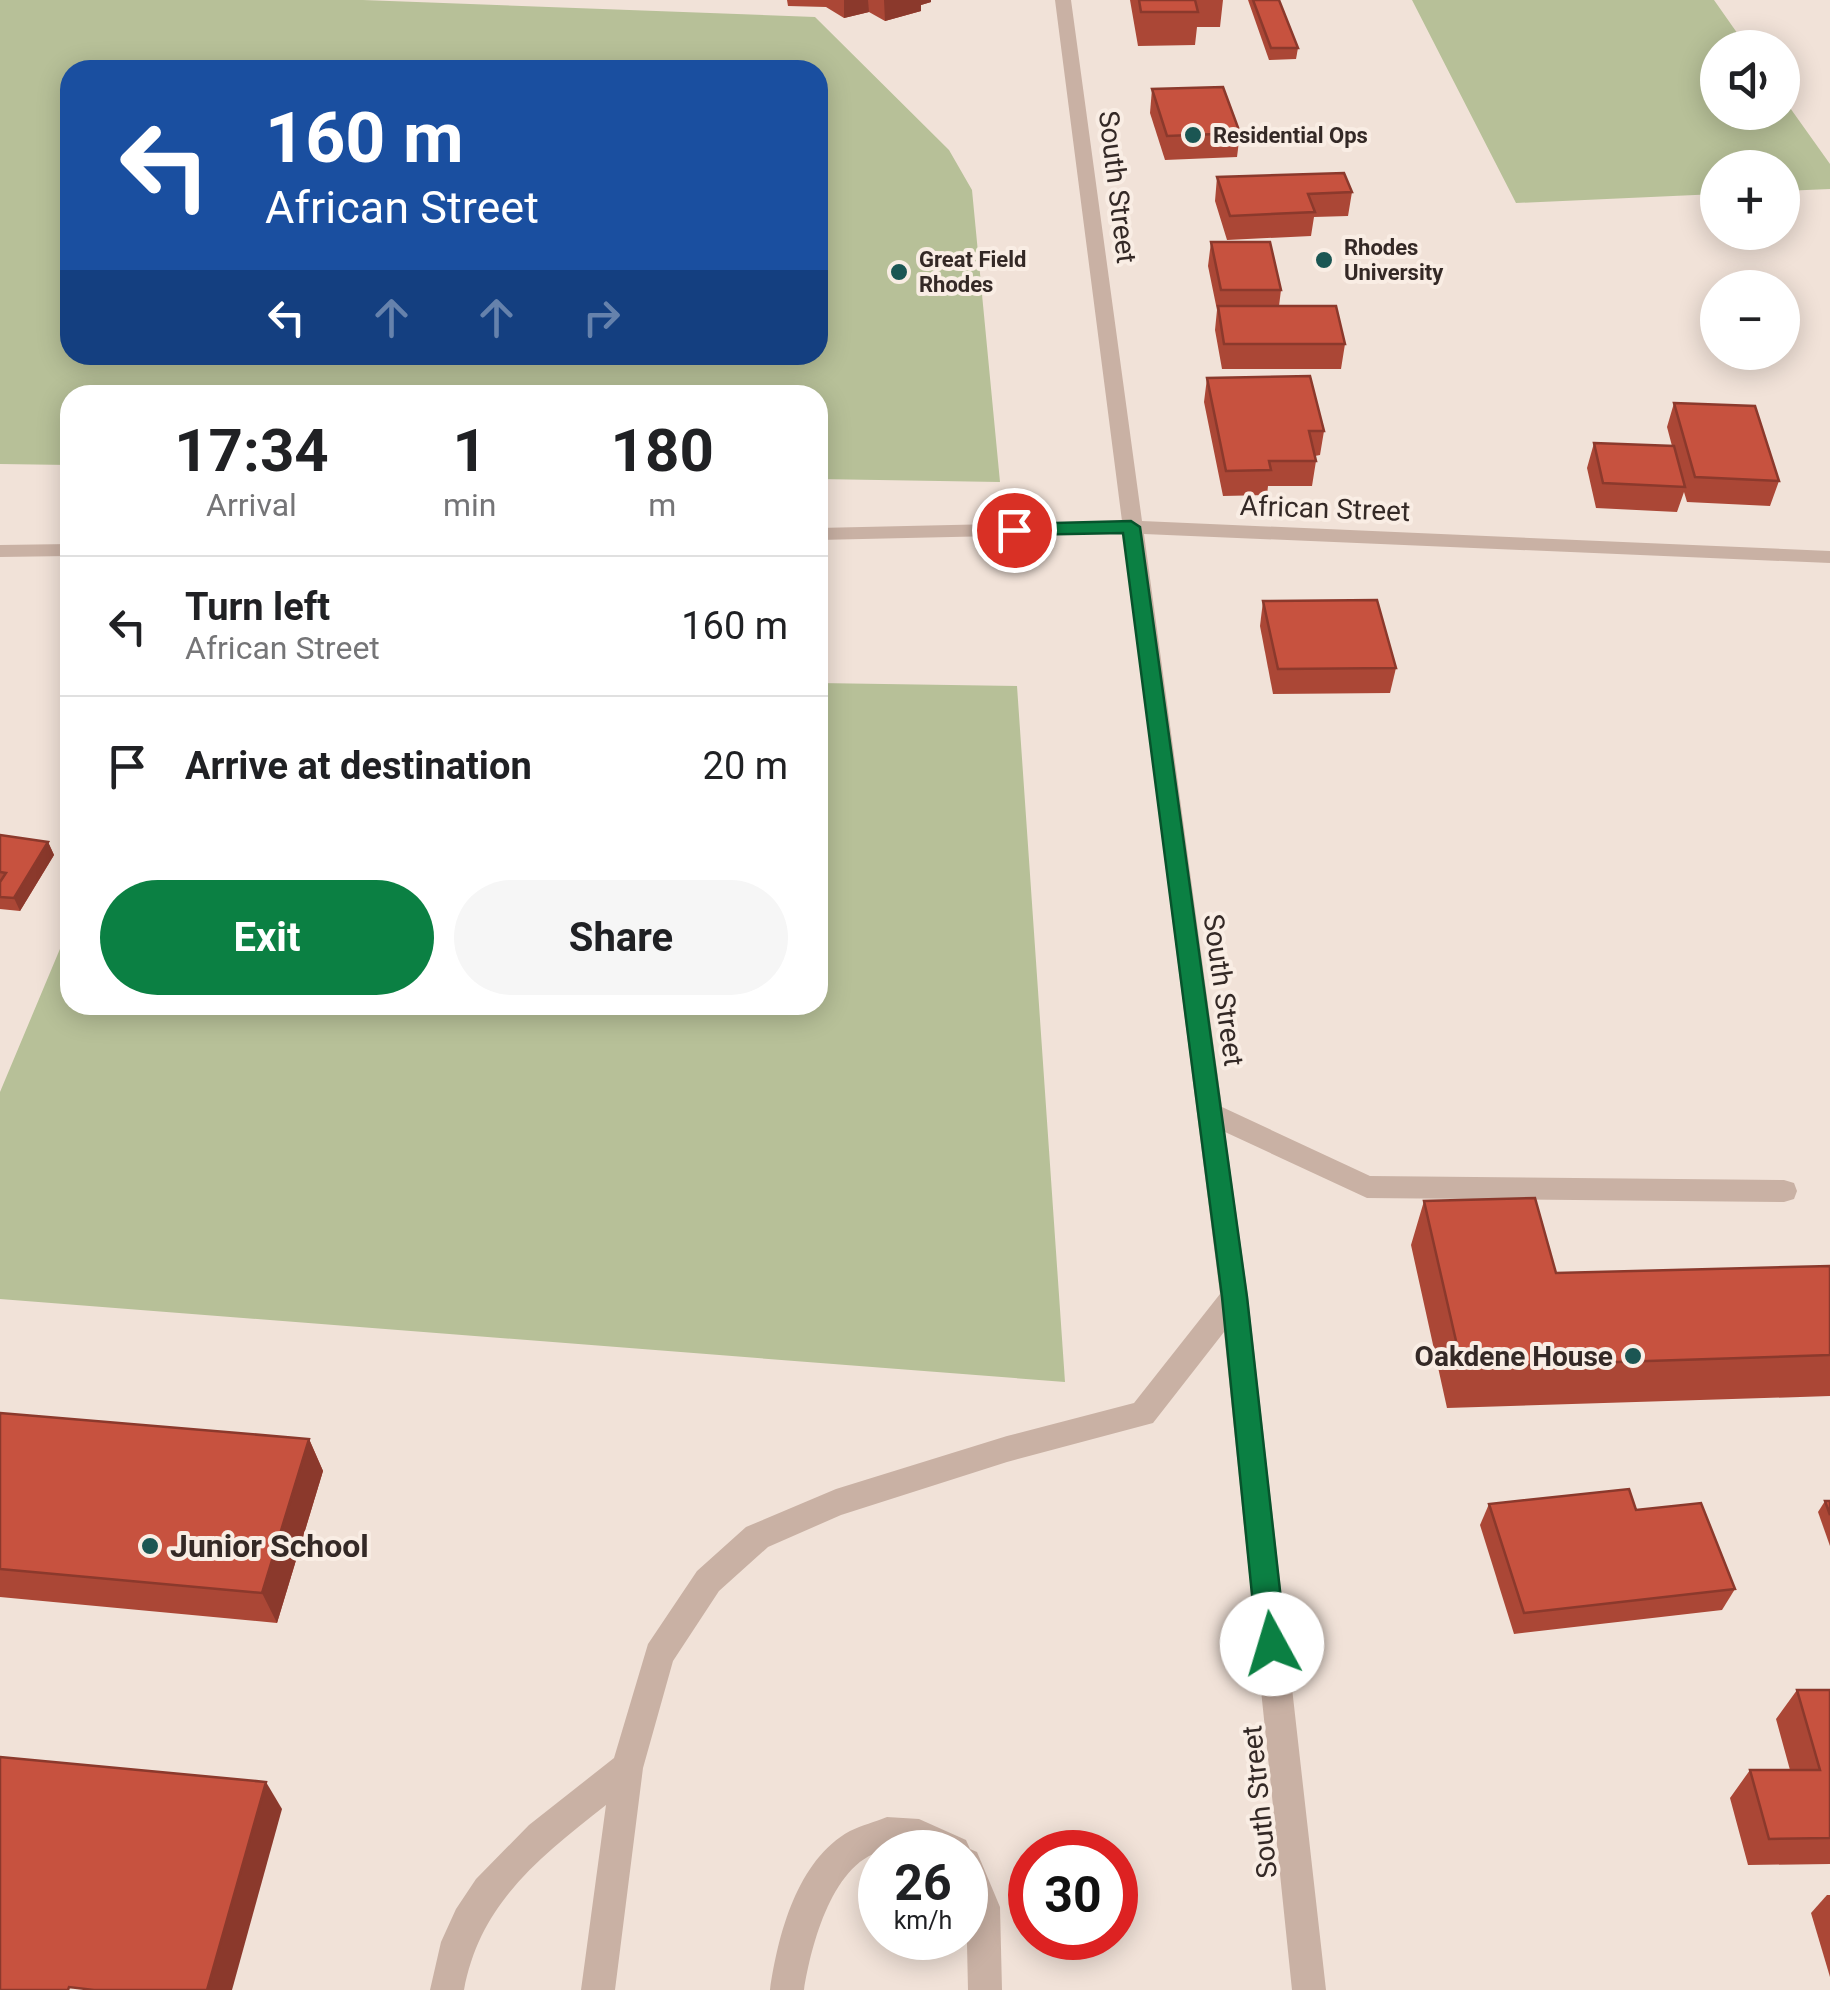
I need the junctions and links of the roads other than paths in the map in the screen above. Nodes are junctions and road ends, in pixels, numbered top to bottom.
1 (1063, 0) edge
2 (1131, 527) junction
3 (828, 534) edge
4 (60, 550) edge
5 (0, 551) edge
6 (1830, 556) edge
7 (1210, 1112) junction
8 (1784, 1191) dead end
9 (1234, 1297) junction
10 (627, 1768) junction
11 (858, 1846) edge
12 (984, 1960) edge
13 (447, 1990) edge
14 (598, 1990) edge
15 (787, 1990) edge
16 (985, 1990) edge
17 (1309, 1990) edge

1 - 2 street, South Street
2 - 3 street, African Street
2 - 6 street, African Street
2 - 7 street, South Street
4 - 5 street
7 - 8 street
7 - 9 street, South Street
9 - 10 street
9 - 17 street, South Street
10 - 13 street
10 - 14 street
11 - 15 street
12 - 16 street

